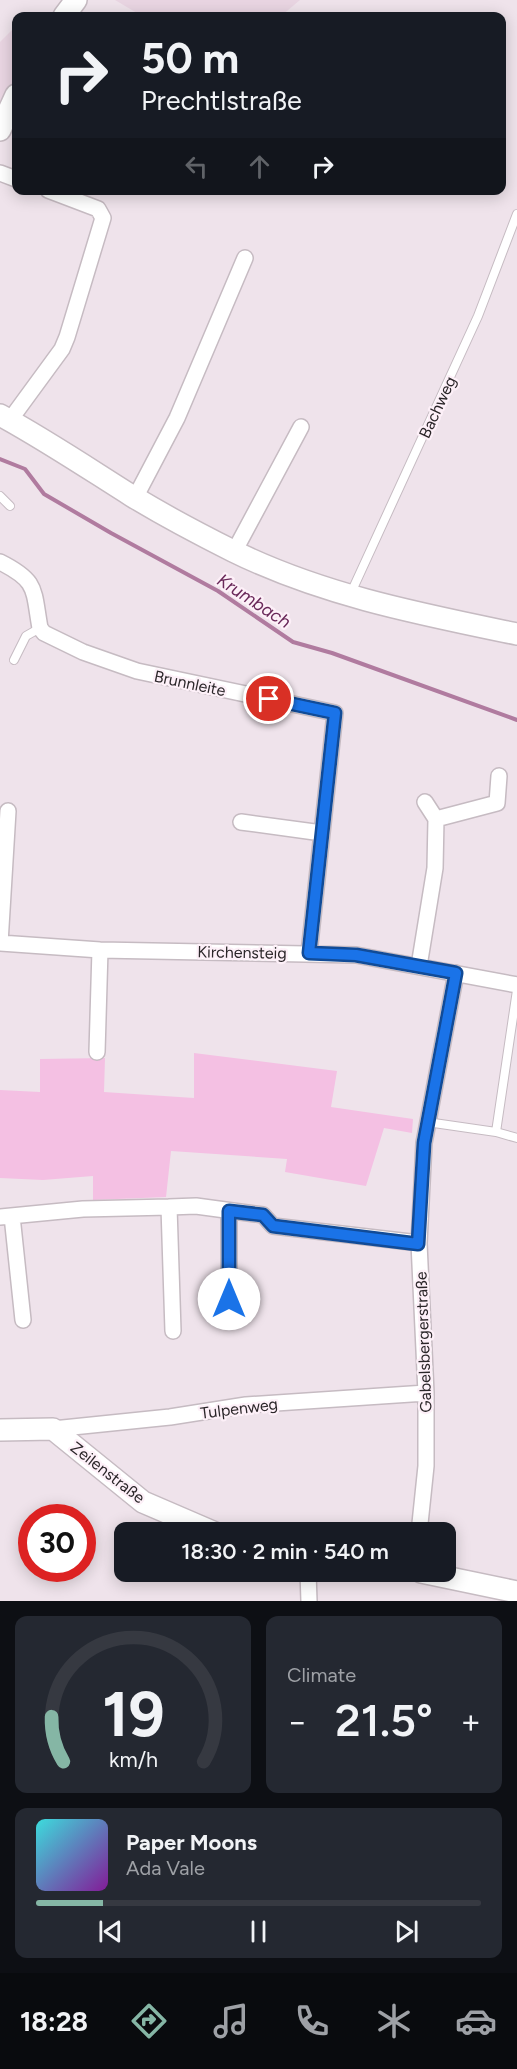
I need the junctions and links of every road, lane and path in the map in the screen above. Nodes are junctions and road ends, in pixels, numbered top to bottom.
1 (12, 104) edge
2 (0, 130) edge
3 (61, 195) edge
4 (517, 214) edge
5 (245, 258) dead end
6 (5, 418) edge
7 (301, 427) dead end
8 (0, 496) edge
9 (135, 498) junction
10 (10, 506) dead end
11 (234, 552) junction
12 (0, 562) edge
13 (349, 596) junction
14 (40, 628) junction
15 (517, 634) edge
16 (14, 660) dead end
17 (500, 776) dead end
18 (425, 802) dead end
19 (8, 811) dead end
20 (436, 819) junction
21 (241, 822) dead end
22 (3, 827) edge
23 (322, 833) junction
24 (0, 943) edge
25 (100, 950) junction
26 (309, 953) junction
27 (419, 966) junction
28 (456, 973) junction
29 (517, 987) edge
30 (97, 1052) dead end
31 (427, 1122) junction
32 (496, 1132) junction
33 (517, 1138) edge
34 (169, 1207) junction
35 (229, 1211) junction
36 (6, 1216) edge
37 (418, 1244) junction
38 (229, 1299) dead end
39 (23, 1320) dead end
40 (172, 1331) dead end
41 (426, 1393) junction
42 (53, 1429) junction
43 (0, 1430) edge
44 (189, 1522) edge
45 (420, 1522) edge
46 (456, 1579) edge
47 (308, 1582) edge
48 (517, 1592) edge
49 (309, 1601) edge

1 - 2 street
3 - 6 street
4 - 13 lane, Bachweg
5 - 9 street
6 - 9 street
7 - 11 street
8 - 10 lane
9 - 11 street
11 - 13 street
12 - 14 street
13 - 15 street
14 - 16 lane
14 - 23 street, Brunnleite
17 - 20 street
18 - 20 street
19 - 22 street
20 - 27 street
21 - 23 street
22 - 24 street
23 - 26 street, Brunnleite
24 - 25 street, Kirchensteig
25 - 26 street, Kirchensteig
25 - 30 street
26 - 27 street, Kirchensteig
27 - 28 street, Kirchensteig
28 - 29 street, Kirchensteig
28 - 31 street, Gabelsbergerstraße
29 - 32 lane
31 - 32 lane
31 - 37 street, Gabelsbergerstraße
32 - 33 lane
34 - 35 street
34 - 36 street
34 - 40 street
35 - 37 street
35 - 38 street
36 - 39 street
37 - 41 street, Gabelsbergerstraße
41 - 42 street, Tulpenweg
41 - 45 street, Gabelsbergerstraße
42 - 43 street
42 - 44 street, Zeilenstraße
46 - 48 street
47 - 49 street

